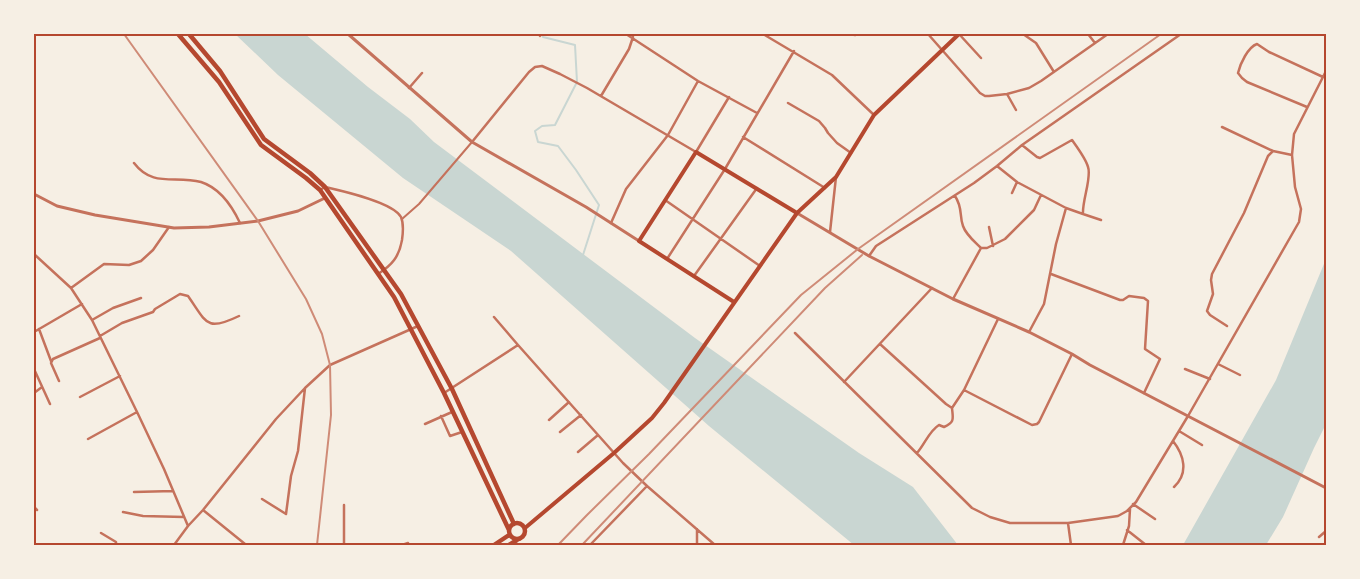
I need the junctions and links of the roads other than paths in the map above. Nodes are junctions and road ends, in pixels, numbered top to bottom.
1 (178, 34) edge
2 (189, 34) edge
3 (348, 34) edge
4 (626, 34) edge
5 (763, 34) edge
6 (849, 34) edge
7 (858, 34) edge
8 (928, 34) edge
9 (959, 34) edge
10 (1023, 34) edge
11 (1088, 34) edge
12 (1108, 34) edge
13 (1181, 34) edge
14 (632, 37) junction
15 (1095, 43) junction
16 (942, 50) junction
17 (794, 51) junction
18 (981, 58) dead end
19 (1326, 71) edge
20 (422, 72) dead end
21 (1054, 72) junction
22 (1323, 77) junction
23 (698, 80) junction
24 (409, 88) junction
25 (1007, 94) junction
26 (601, 96) junction
27 (729, 97) junction
28 (788, 103) dead end
29 (1307, 108) junction
30 (1016, 110) dead end
31 (757, 113) junction
32 (874, 115) junction
33 (1222, 127) dead end
34 (668, 135) junction
35 (743, 137) junction
36 (472, 142) junction
37 (1022, 145) junction
38 (1274, 151) junction
39 (696, 152) junction
40 (851, 153) junction
41 (1292, 155) junction
42 (134, 163) dead end
43 (998, 166) junction
44 (725, 168) junction
45 (836, 177) junction
46 (1017, 182) junction
47 (326, 187) junction
48 (756, 188) junction
49 (825, 188) junction
50 (320, 190) junction
51 (1012, 193) dead end
52 (34, 194) edge
53 (1041, 195) junction
54 (955, 196) junction
55 (325, 198) junction
56 (665, 200) junction
57 (1066, 208) junction
58 (797, 213) junction
59 (1082, 214) junction
60 (402, 219) junction
61 (692, 219) junction
62 (1101, 220) dead end
63 (240, 223) junction
64 (611, 223) junction
65 (169, 227) junction
66 (989, 227) dead end
67 (830, 232) junction
68 (720, 239) junction
69 (639, 242) junction
70 (993, 246) junction
71 (981, 248) junction
72 (34, 254) edge
73 (869, 256) junction
74 (667, 259) junction
75 (760, 266) junction
76 (384, 270) junction
77 (378, 274) junction
78 (1051, 274) junction
79 (694, 276) junction
80 (71, 288) junction
81 (932, 288) junction
82 (141, 298) dead end
83 (953, 299) junction
84 (734, 302) junction
85 (82, 304) junction
86 (239, 316) dead end
87 (494, 317) dead end
88 (998, 319) junction
89 (92, 320) junction
90 (418, 326) junction
91 (1227, 326) dead end
92 (39, 329) junction
93 (410, 330) junction
94 (34, 332) edge
95 (1029, 332) junction
96 (795, 333) dead end
97 (100, 337) junction
98 (880, 344) junction
99 (518, 346) junction
100 (1072, 354) junction
101 (51, 362) junction
102 (1218, 364) junction
103 (34, 369) edge
104 (1185, 369) dead end
105 (1240, 375) dead end
106 (120, 376) junction
107 (1210, 379) junction
108 (59, 381) dead end
109 (844, 382) junction
110 (42, 387) junction
111 (305, 388) junction
112 (452, 389) junction
113 (964, 390) junction
114 (34, 393) edge
115 (444, 393) junction
116 (1144, 393) junction
117 (80, 397) dead end
118 (569, 402) junction
119 (50, 404) dead end
120 (952, 408) junction
121 (137, 412) junction
122 (452, 412) junction
123 (580, 415) junction
124 (441, 416) junction
125 (1188, 416) junction
126 (549, 420) dead end
127 (425, 424) dead end
128 (1179, 431) junction
129 (462, 432) junction
130 (560, 432) dead end
131 (598, 434) junction
132 (88, 439) dead end
133 (1172, 442) junction
134 (1202, 444) dead end
135 (578, 452) dead end
136 (614, 453) junction
137 (917, 453) junction
138 (647, 486) junction
139 (1174, 487) dead end
140 (1326, 488) edge
141 (173, 491) junction
142 (134, 492) dead end
143 (262, 499) dead end
144 (344, 506) dead end
145 (1132, 506) junction
146 (34, 507) edge
147 (37, 510) dead end
148 (203, 510) junction
149 (123, 512) dead end
150 (1326, 513) edge
151 (184, 517) junction
152 (1155, 519) dead end
153 (1326, 520) edge
154 (1068, 522) junction
155 (514, 524) junction
156 (188, 526) junction
157 (525, 528) junction
158 (697, 529) junction
159 (1127, 530) junction
160 (1326, 531) edge
161 (509, 532) junction
162 (100, 533) dead end
163 (1318, 537) dead end
164 (517, 540) junction
165 (408, 543) dead end
166 (116, 545) edge
167 (174, 545) edge
168 (252, 545) edge
169 (344, 545) edge
170 (358, 545) edge
171 (402, 545) edge
172 (494, 545) edge
173 (509, 545) edge
174 (590, 545) edge
175 (697, 545) edge
176 (715, 545) edge
177 (1071, 545) edge
178 (1122, 545) edge
179 (1146, 545) edge

1 - 50 highway
2 - 47 highway
3 - 24 street
4 - 14 street
5 - 17 street
6 - 7 street
8 - 16 street
9 - 16 main road
9 - 18 street
10 - 21 street
11 - 15 street
12 - 15 street
13 - 37 street
14 - 23 street
14 - 26 street
15 - 21 street
16 - 25 street
16 - 32 main road
17 - 31 street
17 - 32 street
19 - 22 street
20 - 24 street
21 - 25 street
22 - 29 street
22 - 29 street
23 - 27 street
23 - 34 street
24 - 36 street
25 - 30 street
26 - 34 street
26 - 36 street
27 - 31 street
27 - 39 street
28 - 40 street
29 - 41 street
31 - 35 street
32 - 40 main road
33 - 38 street
34 - 39 street
34 - 64 street
35 - 44 street
35 - 49 street
36 - 60 street
36 - 64 street
37 - 43 street
37 - 59 street
38 - 41 street
38 - 91 street
39 - 44 main road
39 - 56 main road
40 - 45 main road
41 - 102 street
42 - 63 street
43 - 46 street
43 - 54 street
44 - 48 main road
44 - 61 street
45 - 49 main road
45 - 67 street
46 - 51 street
46 - 53 street
47 - 50 street
47 - 60 street
47 - 76 highway
48 - 58 main road
48 - 68 street
49 - 58 main road
50 - 55 highway
52 - 65 street
53 - 57 street
53 - 70 street
54 - 71 street
54 - 73 street
55 - 63 street
55 - 77 highway
56 - 61 street
56 - 69 main road
57 - 59 street
57 - 78 street
58 - 67 street
58 - 75 main road
59 - 62 street
60 - 76 street
61 - 68 street
61 - 74 street
63 - 65 street
64 - 69 street
65 - 80 street
66 - 70 street
67 - 73 street
68 - 75 street
68 - 79 street
69 - 74 main road
70 - 71 street
71 - 83 street
72 - 80 street
73 - 81 street
74 - 79 main road
75 - 84 main road
76 - 77 street
76 - 90 highway
77 - 93 highway
78 - 95 street
78 - 116 street
79 - 84 main road
80 - 85 street
81 - 83 street
81 - 98 street
82 - 89 street
83 - 88 street
84 - 136 main road
85 - 89 street
85 - 92 street
86 - 97 street
87 - 99 street
88 - 95 street
88 - 113 street
89 - 97 street
90 - 93 street
90 - 112 highway
92 - 94 street
92 - 101 street
93 - 111 street
93 - 115 highway
95 - 100 street
96 - 109 street
97 - 101 street
97 - 106 street
98 - 109 street
98 - 120 street
99 - 112 street
99 - 118 street
100 - 113 street
100 - 116 street
101 - 108 street
102 - 105 street
102 - 107 street
103 - 110 street
104 - 107 street
106 - 117 street
106 - 121 street
107 - 125 street
109 - 137 street
110 - 114 street
110 - 119 street
111 - 143 street
111 - 148 street
112 - 115 street
112 - 155 highway
113 - 120 street
115 - 122 highway
116 - 125 street
118 - 123 street
118 - 126 street
120 - 137 street
121 - 132 street
121 - 141 street
122 - 124 street
122 - 129 highway
123 - 130 street
123 - 131 street
124 - 127 street
124 - 129 street
125 - 128 street
125 - 140 street
128 - 133 street
128 - 134 street
129 - 161 highway
131 - 135 street
131 - 136 street
133 - 139 street
133 - 145 street
136 - 138 street
136 - 157 main road
137 - 154 street
138 - 158 street
138 - 174 street
141 - 142 street
141 - 151 street
144 - 169 street
145 - 152 street
145 - 154 street
145 - 159 street
146 - 147 street
148 - 156 street
148 - 168 street
149 - 151 street
150 - 153 street
151 - 156 street
154 - 177 street
155 - 157 highway
155 - 161 highway
156 - 167 street
157 - 164 highway
158 - 175 street
158 - 176 street
159 - 178 street
159 - 179 street
160 - 163 street
161 - 164 highway
161 - 172 highway
162 - 166 street
164 - 173 highway
165 - 171 street
169 - 170 street

